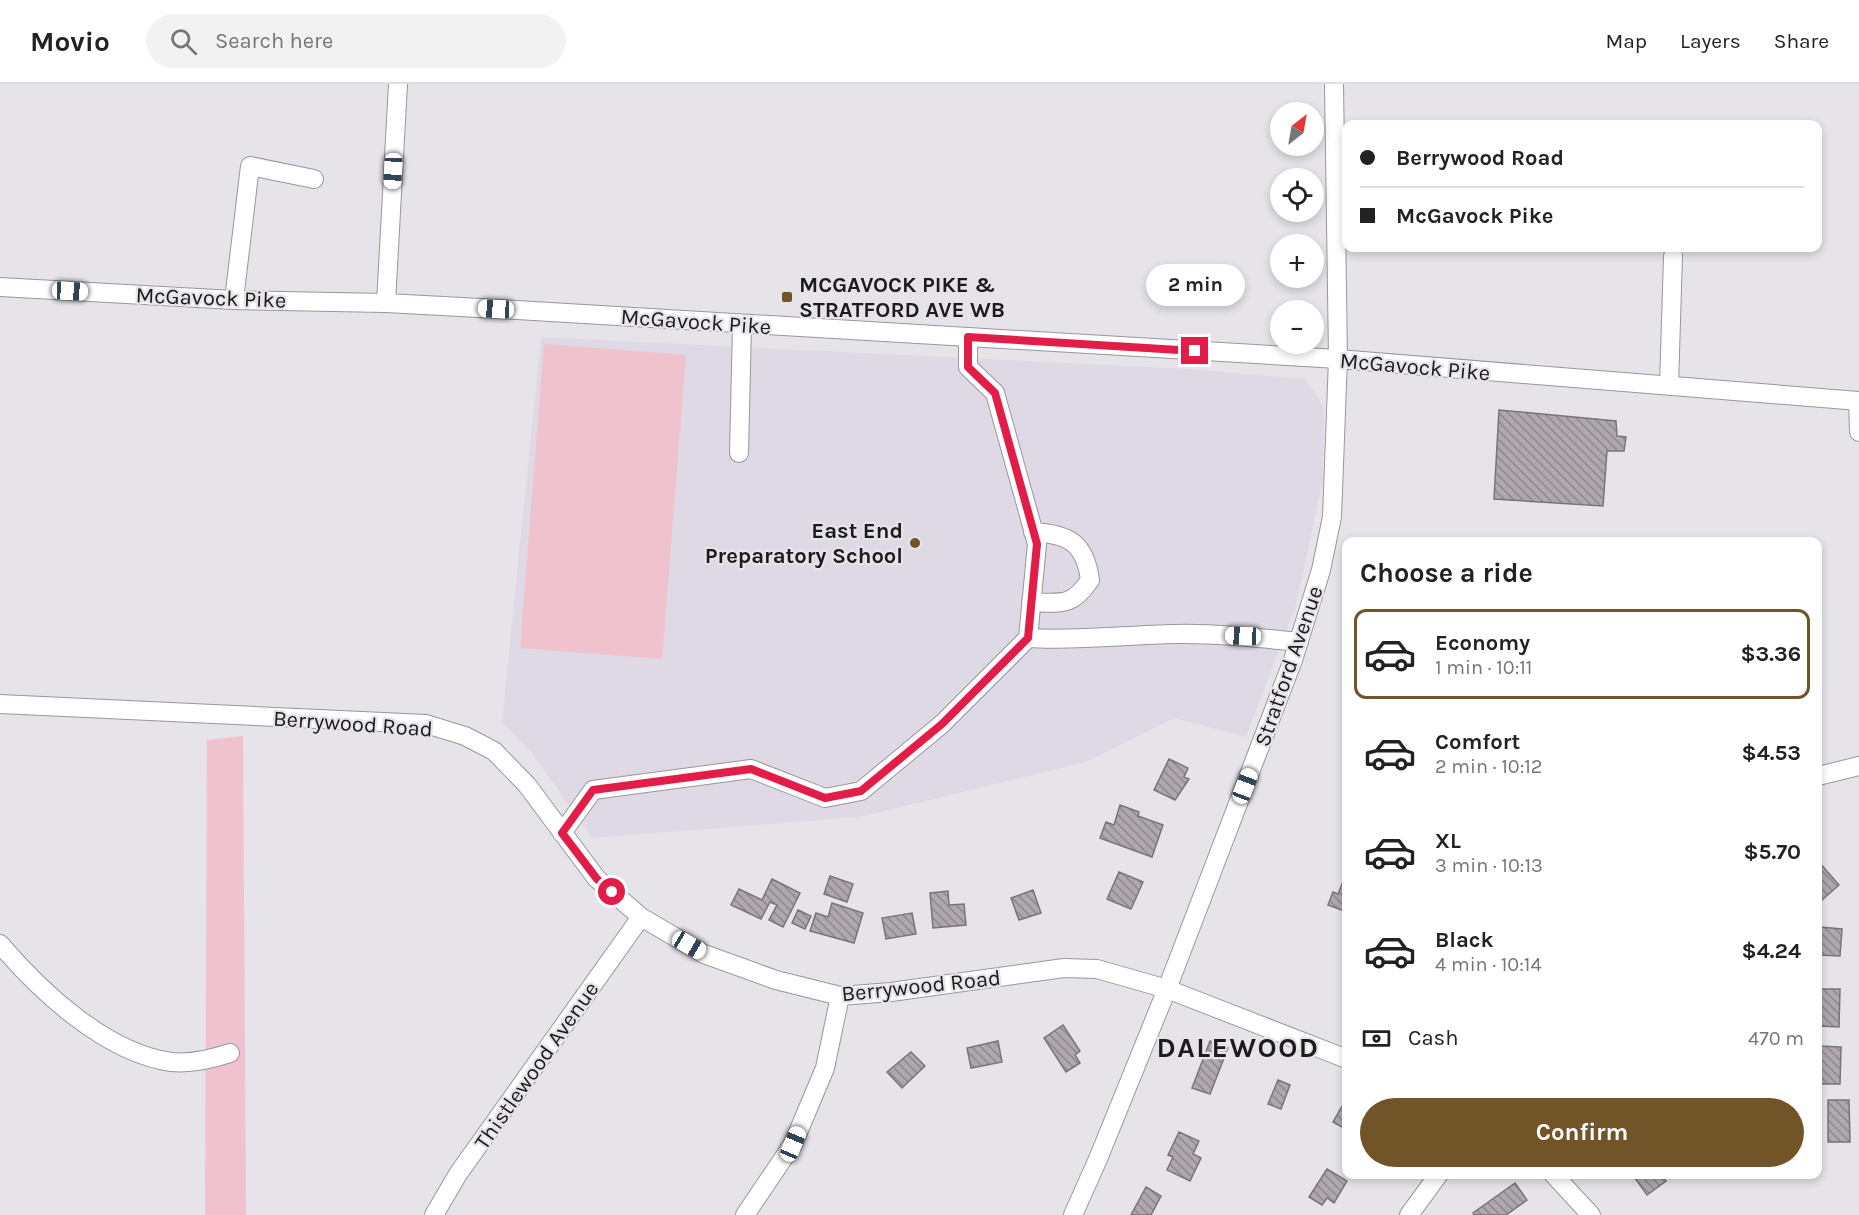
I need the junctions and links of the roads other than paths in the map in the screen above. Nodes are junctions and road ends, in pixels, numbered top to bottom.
1 (398, 84) edge
2 (1334, 84) edge
3 (314, 179) dead end
4 (1673, 256) dead end
5 (0, 287) edge
6 (234, 300) junction
7 (386, 303) junction
8 (742, 325) junction
9 (968, 337) junction
10 (1338, 359) junction
11 (1669, 386) junction
12 (1858, 401) edge
13 (1859, 432) edge
14 (739, 453) dead end
15 (1033, 532) junction
16 (1031, 602) junction
17 (1028, 638) junction
18 (1299, 642) junction
19 (0, 704) edge
20 (1859, 765) edge
21 (1822, 775) edge
22 (562, 833) junction
23 (641, 917) junction
24 (0, 944) edge
25 (1167, 989) junction
26 (840, 996) junction
27 (231, 1053) dead end
28 (1342, 1057) edge
29 (1435, 1179) edge
30 (1557, 1179) edge
31 (434, 1215) edge
32 (745, 1215) edge
33 (1073, 1215) edge
34 (1409, 1215) edge
35 (1591, 1215) edge

1 - 7 street
2 - 10 street, Stratford Avenue
3 - 6 street
4 - 11 street
5 - 6 street, McGavock Pike
6 - 7 street, McGavock Pike
7 - 8 street, McGavock Pike
8 - 9 street, McGavock Pike
8 - 14 street
9 - 10 street, McGavock Pike
9 - 15 street
10 - 11 street, McGavock Pike
10 - 18 street, Stratford Avenue
11 - 12 street, McGavock Pike
12 - 13 street
15 - 16 street
15 - 16 street
16 - 17 street
17 - 18 street
17 - 22 street
18 - 25 street, Stratford Avenue
19 - 22 street, Berrywood Road
20 - 21 street
22 - 23 street, Berrywood Road
23 - 26 street, Berrywood Road
23 - 31 street, Thistlewood Avenue
24 - 27 street
25 - 26 street, Berrywood Road
25 - 28 street, Berrywood Road
25 - 33 street, Stratford Avenue
26 - 32 street
29 - 34 street
30 - 35 street

